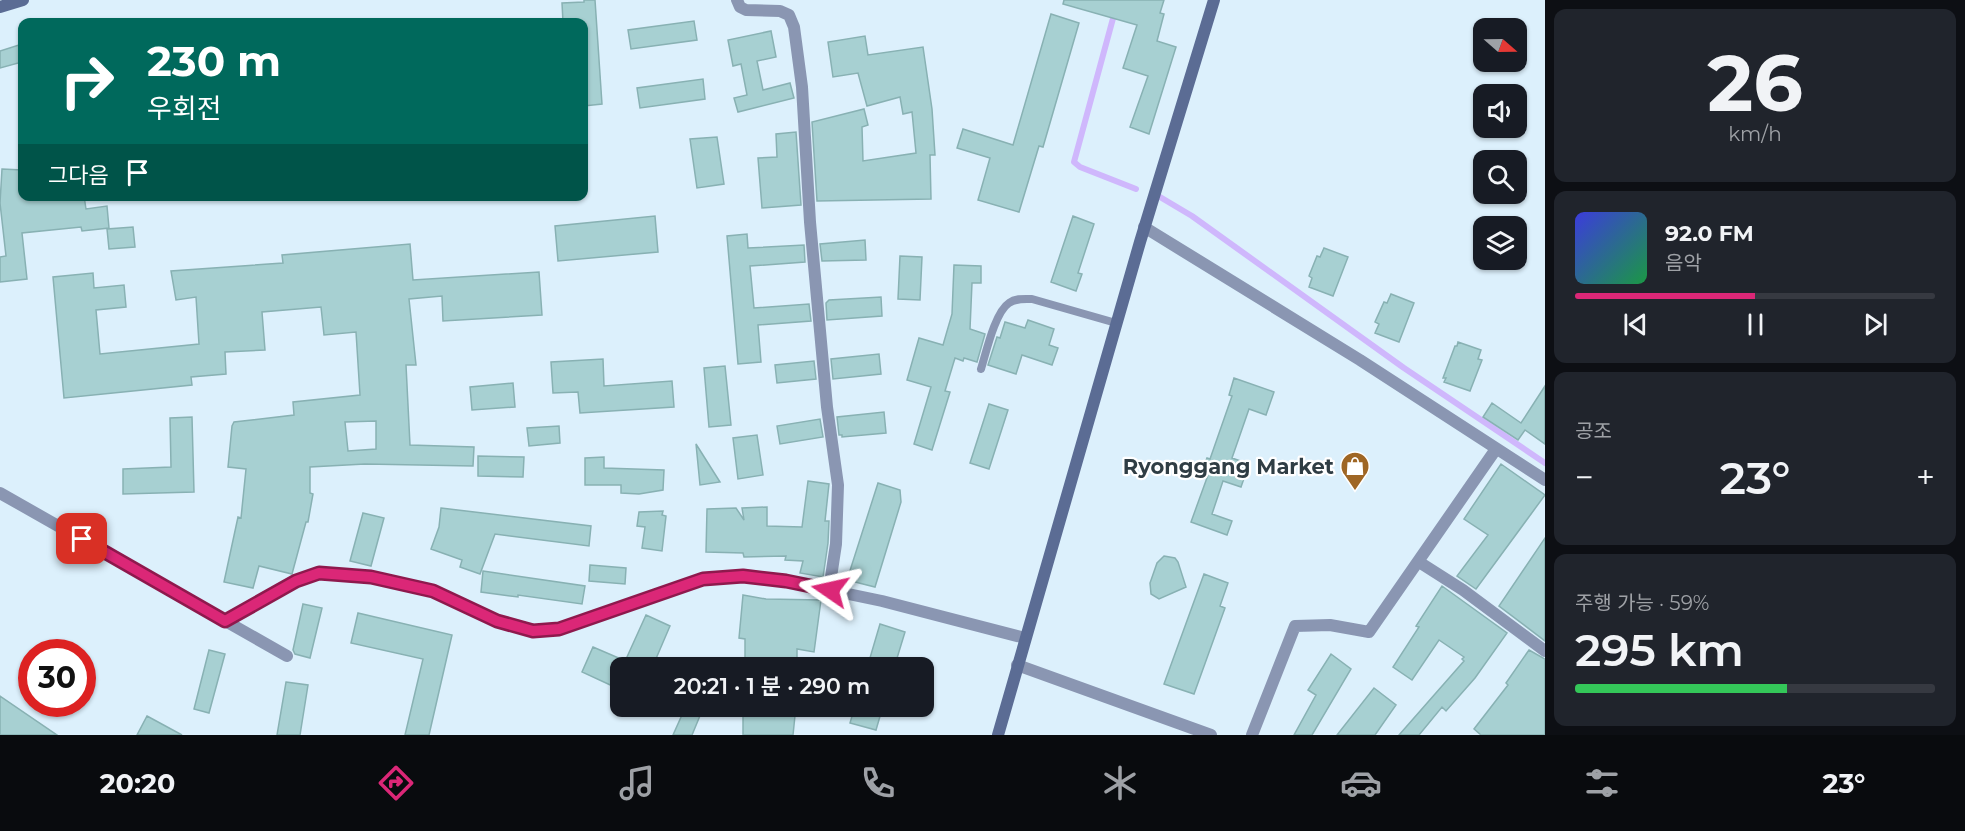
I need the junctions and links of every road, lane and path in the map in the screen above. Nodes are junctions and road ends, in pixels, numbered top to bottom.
1 (23, 0) edge
2 (737, 0) edge
3 (1214, 0) edge
4 (0, 8) edge
5 (1144, 227) junction
6 (1116, 323) junction
7 (981, 369) dead end
8 (1496, 448) junction
9 (1545, 480) edge
10 (0, 493) edge
11 (1419, 562) junction
12 (830, 590) junction
13 (225, 621) junction
14 (1025, 638) junction
15 (1545, 651) edge
16 (286, 656) dead end
17 (1017, 665) junction
18 (998, 735) edge
19 (1210, 735) edge
20 (1252, 735) edge

1 - 4 street
2 - 12 street
3 - 5 street
5 - 6 street
5 - 8 street
6 - 7 lane
6 - 14 street
8 - 9 street
8 - 11 street
10 - 13 street
11 - 15 street
11 - 20 street
12 - 13 street
12 - 14 street
13 - 16 street
14 - 17 street
17 - 18 street
17 - 19 street

